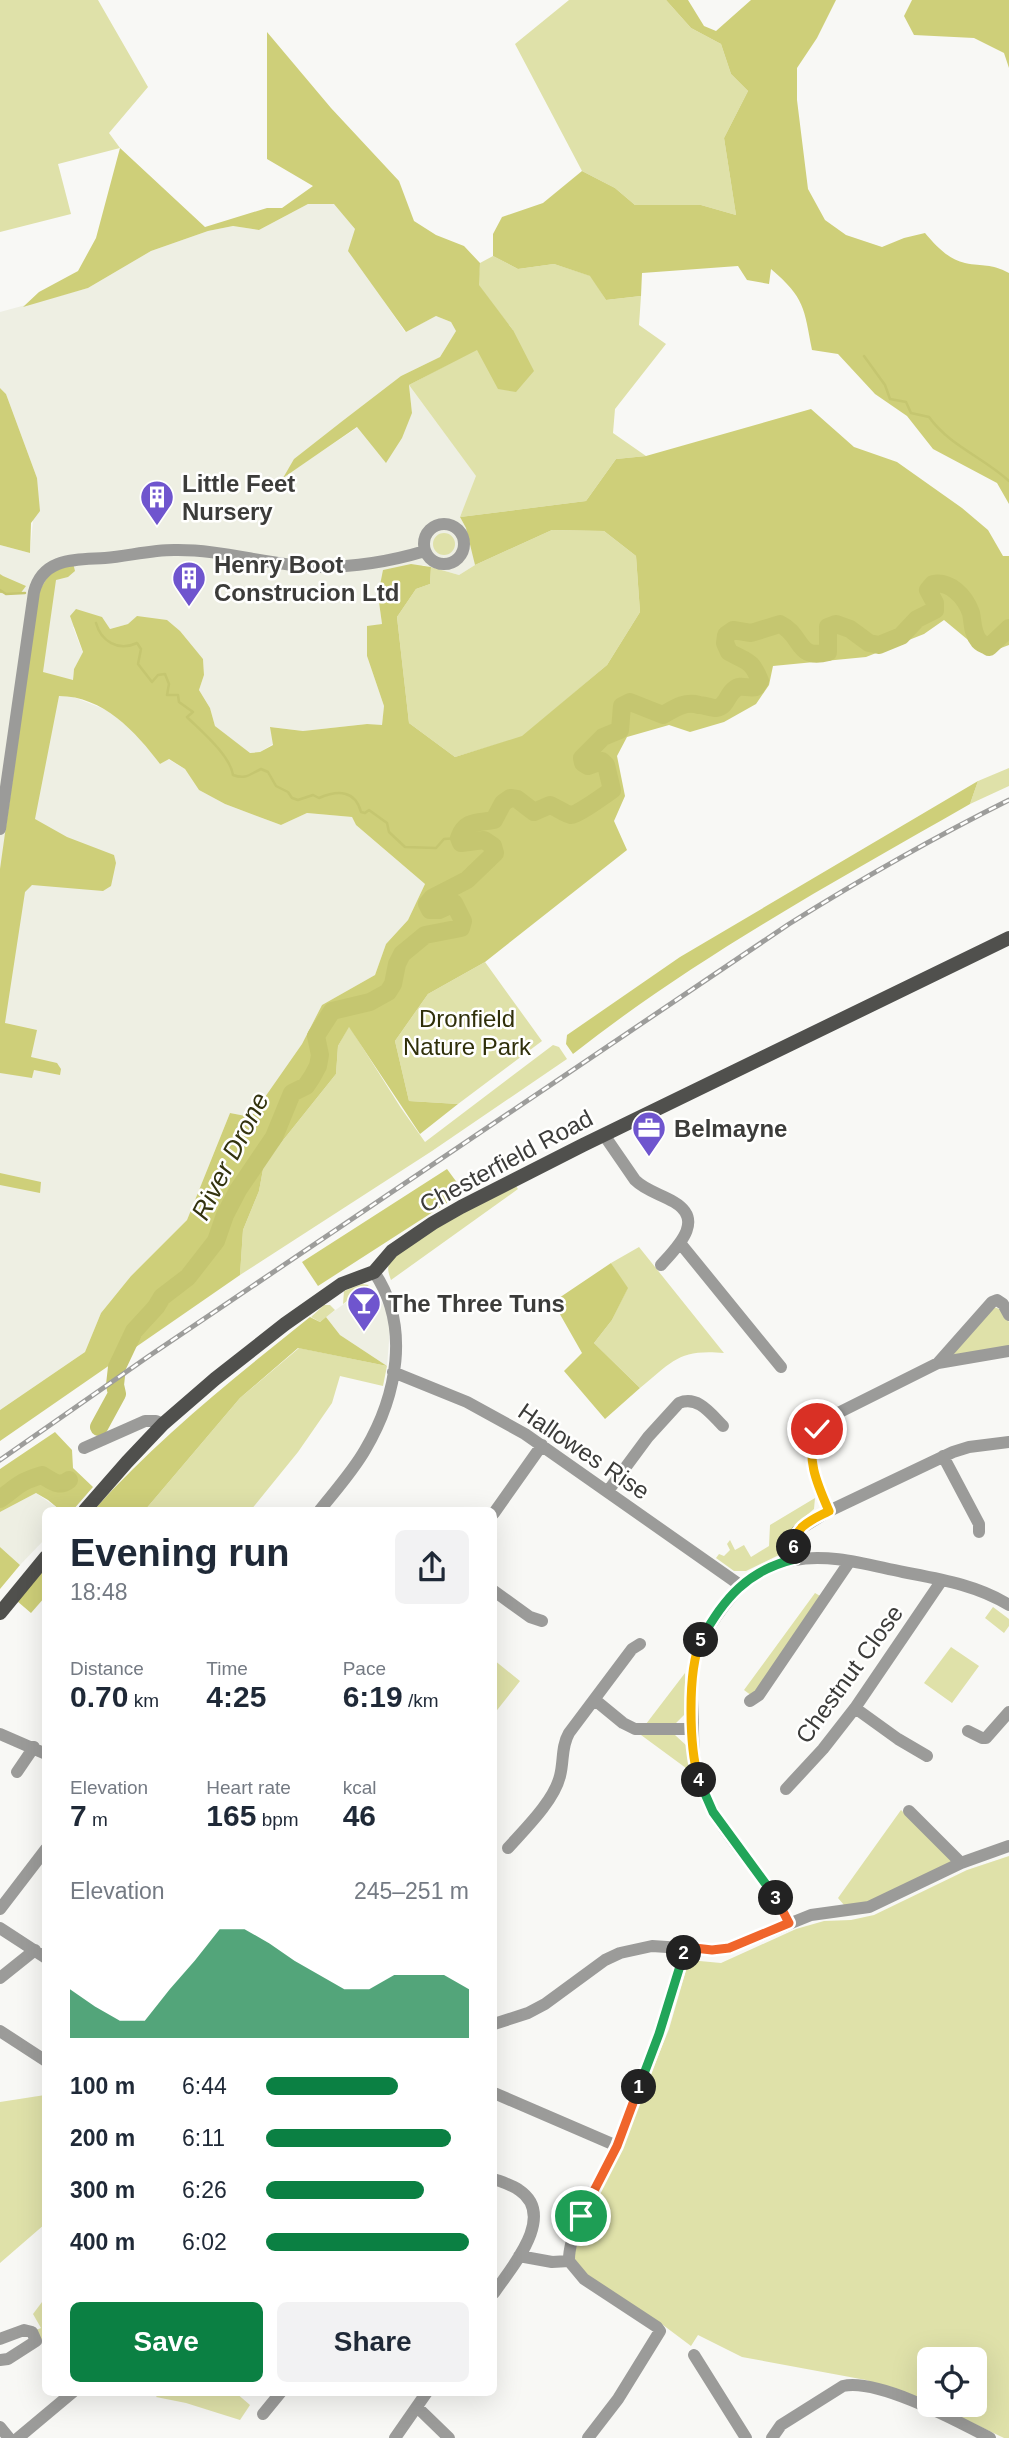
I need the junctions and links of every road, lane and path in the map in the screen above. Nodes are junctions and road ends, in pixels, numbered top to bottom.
1 (425, 551) dead end
2 (0, 829) edge
3 (1009, 938) edge
4 (604, 1135) junction
5 (680, 1243) junction
6 (661, 1265) dead end
7 (374, 1272) junction
8 (1009, 1315) edge
9 (1009, 1351) edge
10 (938, 1363) junction
11 (781, 1367) dead end
12 (393, 1372) junction
13 (163, 1424) junction
14 (723, 1426) dead end
15 (1009, 1442) edge
16 (542, 1445) junction
17 (84, 1448) dead end
18 (943, 1456) junction
19 (608, 1491) junction
20 (88, 1507) edge
21 (322, 1507) edge
22 (497, 1509) edge
23 (829, 1511) junction
24 (979, 1532) dead end
25 (795, 1559) junction
26 (850, 1561) junction
27 (42, 1562) edge
28 (942, 1580) junction
29 (740, 1586) junction
30 (497, 1593) edge
31 (1009, 1605) edge
32 (0, 1613) edge
33 (542, 1621) dead end
34 (640, 1644) dead end
35 (595, 1700) junction
36 (750, 1701) dead end
37 (855, 1708) junction
38 (1009, 1712) edge
39 (693, 1729) junction
40 (968, 1731) dead end
41 (0, 1734) edge
42 (40, 1750) edge
43 (928, 1756) dead end
44 (17, 1772) dead end
45 (786, 1789) dead end
46 (909, 1811) dead end
47 (1009, 1846) edge
48 (508, 1848) dead end
49 (961, 1863) junction
50 (41, 1864) edge
51 (0, 1909) edge
52 (789, 1923) junction
53 (0, 1928) edge
54 (686, 1947) junction
55 (40, 1954) edge
56 (0, 1978) edge
57 (497, 2023) edge
58 (0, 2031) edge
59 (42, 2058) edge
60 (497, 2094) edge
61 (617, 2146) junction
62 (497, 2180) edge
63 (519, 2256) junction
64 (569, 2261) junction
65 (497, 2289) edge
66 (0, 2339) edge
67 (694, 2355) dead end
68 (0, 2360) edge
69 (68, 2396) edge
70 (278, 2396) edge
71 (424, 2396) edge
72 (417, 2407) junction
73 (263, 2414) dead end
74 (0, 2427) edge
75 (9, 2438) edge
76 (18, 2438) edge
77 (395, 2438) edge
78 (449, 2438) edge
79 (588, 2438) edge
80 (746, 2438) edge
81 (772, 2438) edge
82 (990, 2438) edge

1 - 2 street
3 - 4 main road, Chesterfield Road
4 - 5 street
4 - 7 main road, Chesterfield Road
5 - 6 street
5 - 11 street
7 - 12 street
7 - 13 main road, Chesterfield Road
8 - 10 street
9 - 10 street
10 - 23 street
12 - 16 street, Hallowes Rise
12 - 21 street
13 - 17 street
13 - 20 main road, Chesterfield Road
14 - 19 street
15 - 18 street
16 - 19 street, Hallowes Rise
16 - 22 street
18 - 23 street
18 - 24 street
19 - 29 street, Hallowes Rise
23 - 25 street
25 - 26 street
25 - 29 street
26 - 28 street
26 - 36 street
27 - 32 main road
28 - 31 street
28 - 37 street, Chestnut Close
29 - 39 street
30 - 33 street
34 - 35 street
35 - 39 street
35 - 48 street
37 - 43 street
37 - 45 street, Chestnut Close
38 - 40 street
39 - 52 street
41 - 42 street
42 - 44 street
46 - 49 street
47 - 49 street
49 - 52 street
50 - 51 street
52 - 54 street
53 - 55 street
54 - 57 street
54 - 61 street
55 - 56 street
58 - 59 street
60 - 61 street
61 - 64 street
62 - 63 street
63 - 64 street
63 - 65 street
64 - 79 street
66 - 68 street
67 - 80 street
69 - 76 street
70 - 73 street
71 - 72 street
72 - 77 street
72 - 78 street
74 - 75 street
81 - 82 street

